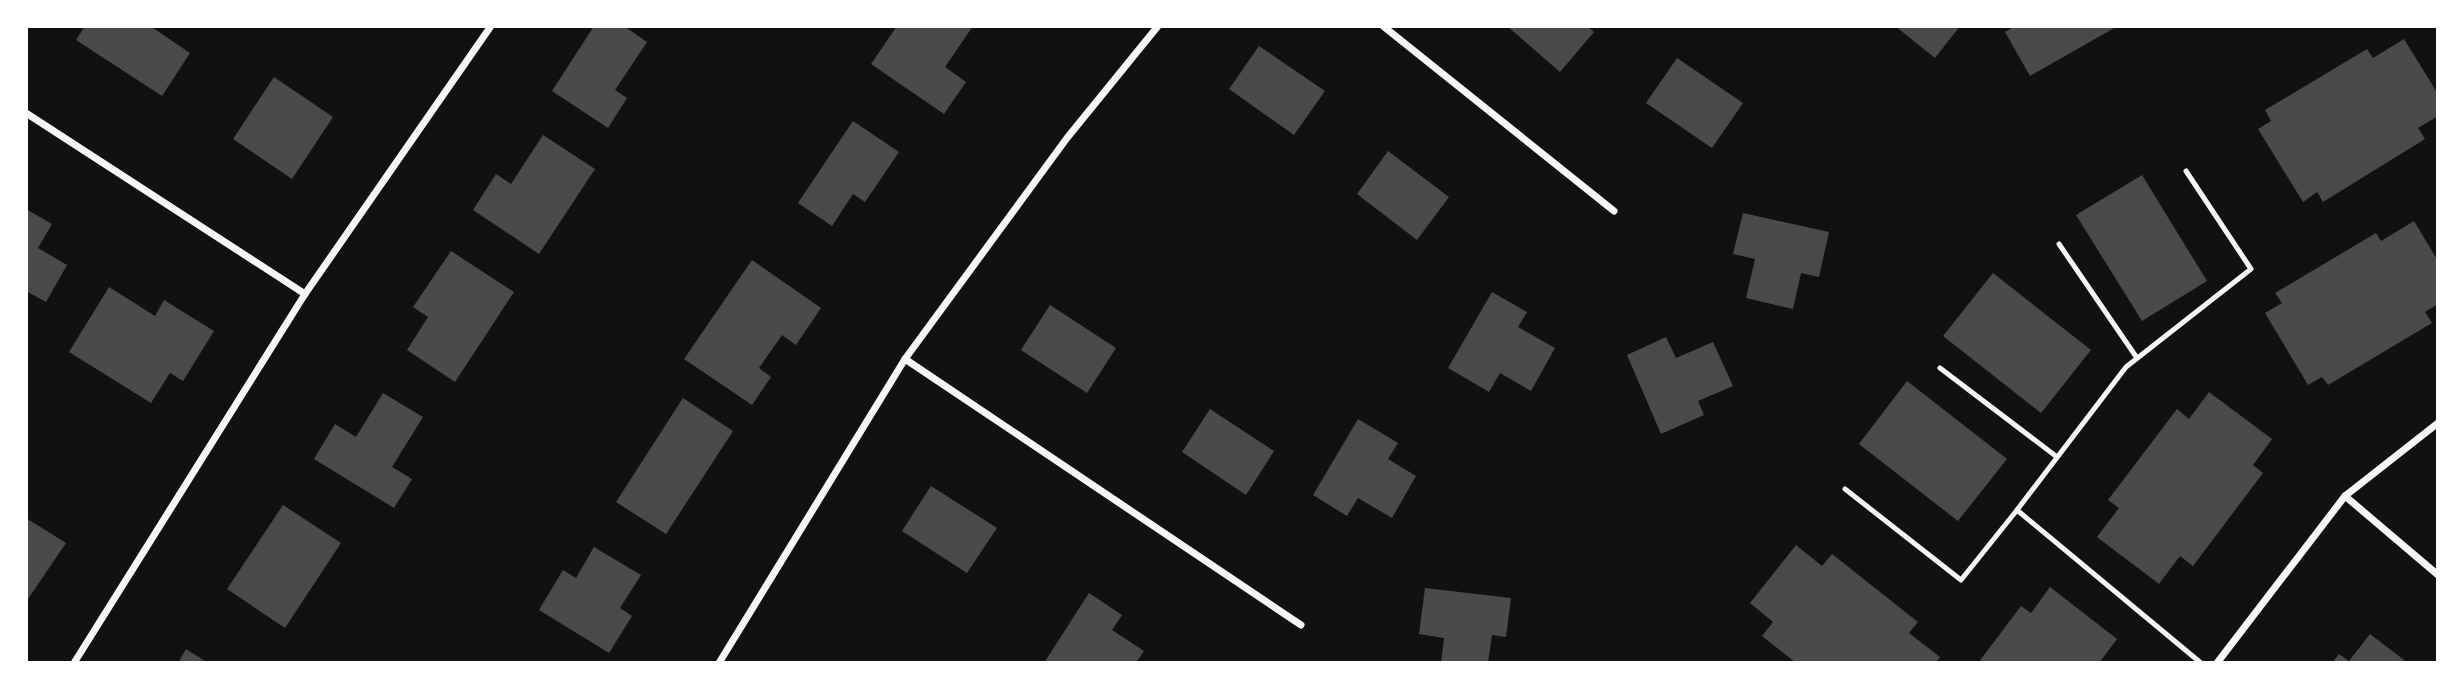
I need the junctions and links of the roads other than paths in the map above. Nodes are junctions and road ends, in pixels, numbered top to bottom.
1 (491, 26) edge
2 (1158, 26) edge
3 (1383, 26) edge
4 (26, 113) edge
5 (2186, 171) dead end
6 (1614, 211) dead end
7 (2059, 244) dead end
8 (305, 294) junction
9 (2137, 358) junction
10 (905, 359) junction
11 (1940, 368) dead end
12 (2438, 423) edge
13 (2057, 457) junction
14 (1845, 489) dead end
15 (2346, 496) junction
16 (2017, 510) junction
17 (2438, 575) edge
18 (1301, 625) dead end
19 (74, 663) edge
20 (719, 663) edge
21 (2201, 663) edge
22 (2217, 663) edge

1 - 8 street
2 - 10 street
3 - 6 street
4 - 8 street
5 - 9 lane
7 - 9 lane
8 - 19 street
9 - 13 lane
10 - 18 street
10 - 20 street
11 - 13 lane
12 - 15 street
13 - 16 lane
14 - 16 lane
15 - 17 street
15 - 22 street
16 - 21 lane

